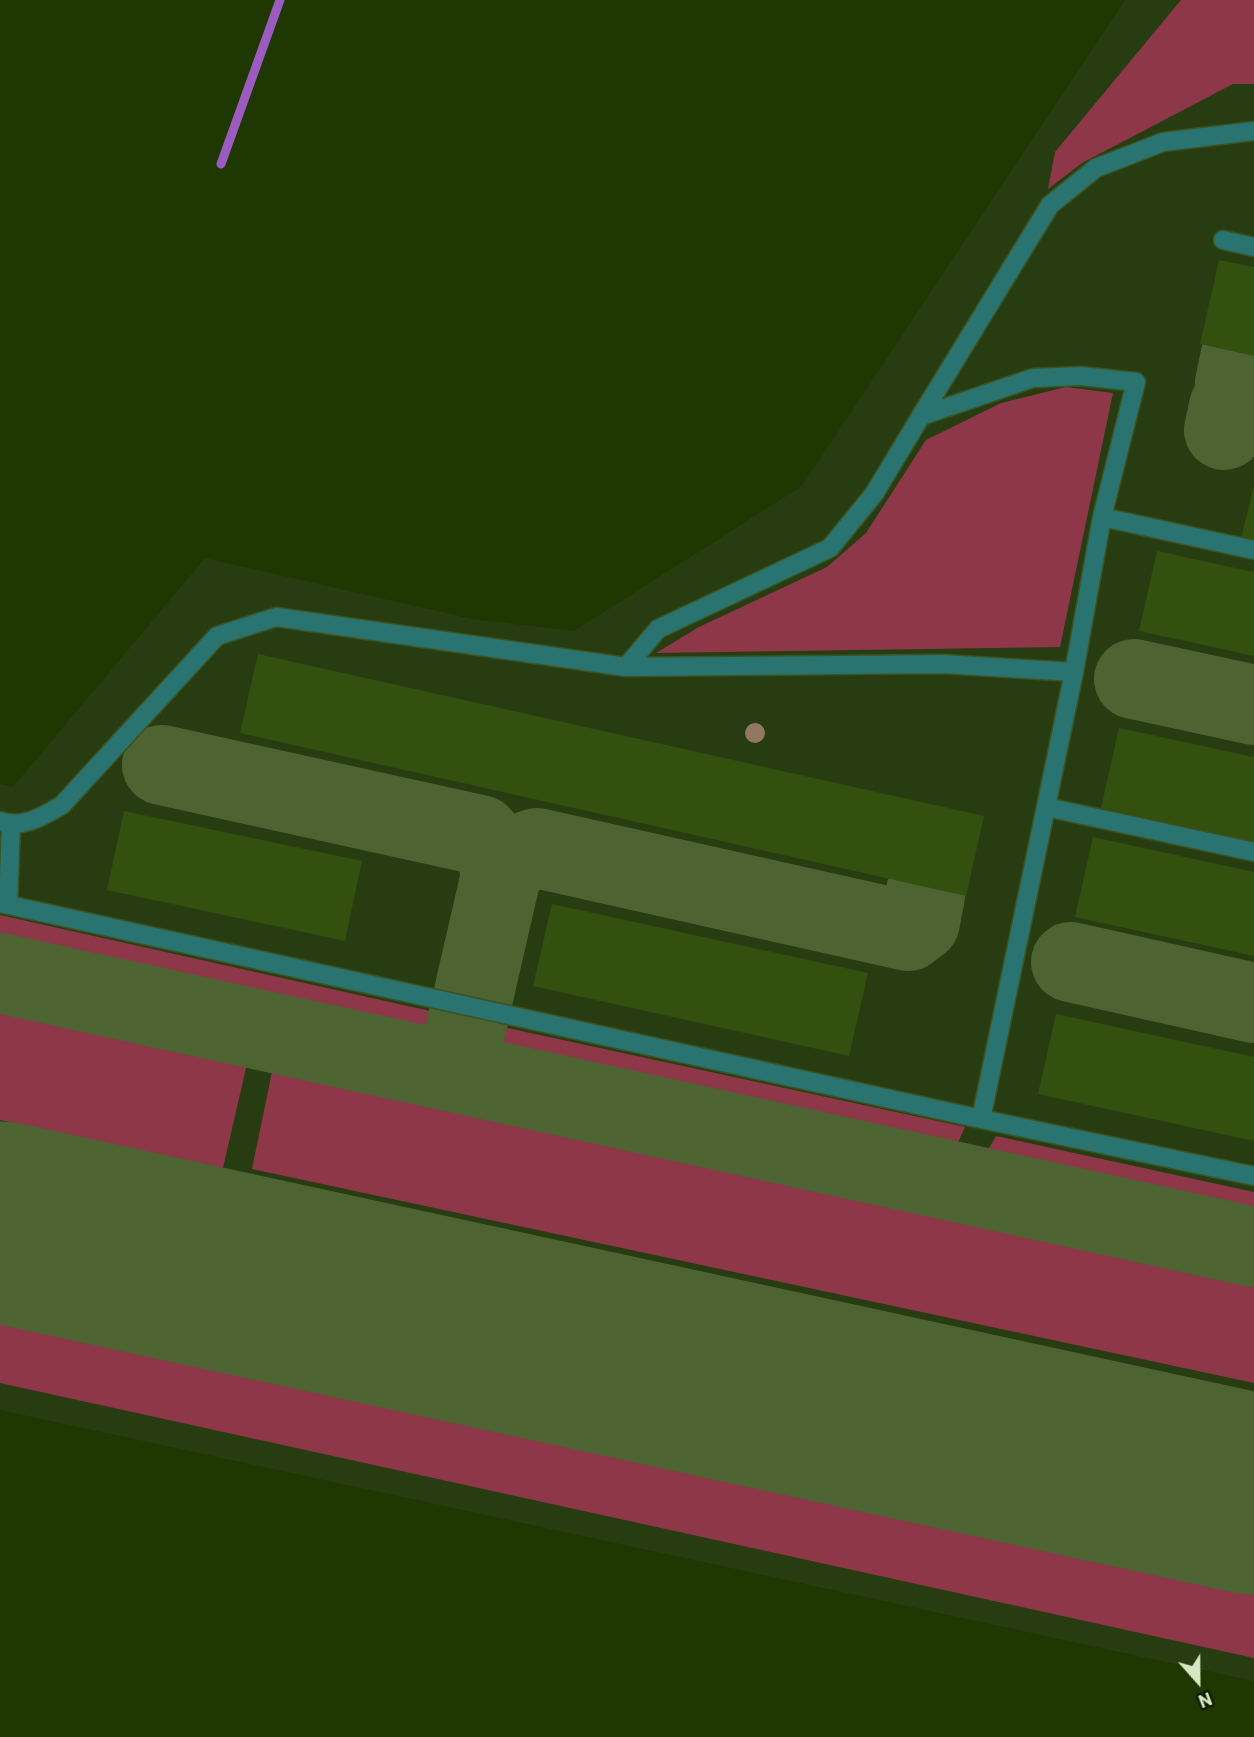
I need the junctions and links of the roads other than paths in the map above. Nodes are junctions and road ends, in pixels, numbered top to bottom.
1 (1254, 131) edge
2 (1223, 240) dead end
3 (1254, 247) edge
4 (921, 416) junction
5 (1102, 517) junction
6 (1254, 550) edge
7 (626, 667) junction
8 (1074, 672) junction
9 (1046, 807) junction
10 (5, 822) edge
11 (1254, 852) edge
12 (4, 904) edge
13 (981, 1119) junction
14 (1254, 1176) edge

1 - 4 lane
2 - 3 lane
4 - 5 lane
4 - 7 lane
5 - 6 lane
5 - 8 lane
7 - 8 lane
7 - 10 lane
8 - 9 lane
9 - 11 lane
9 - 13 lane
10 - 12 lane
12 - 13 lane
13 - 14 lane

